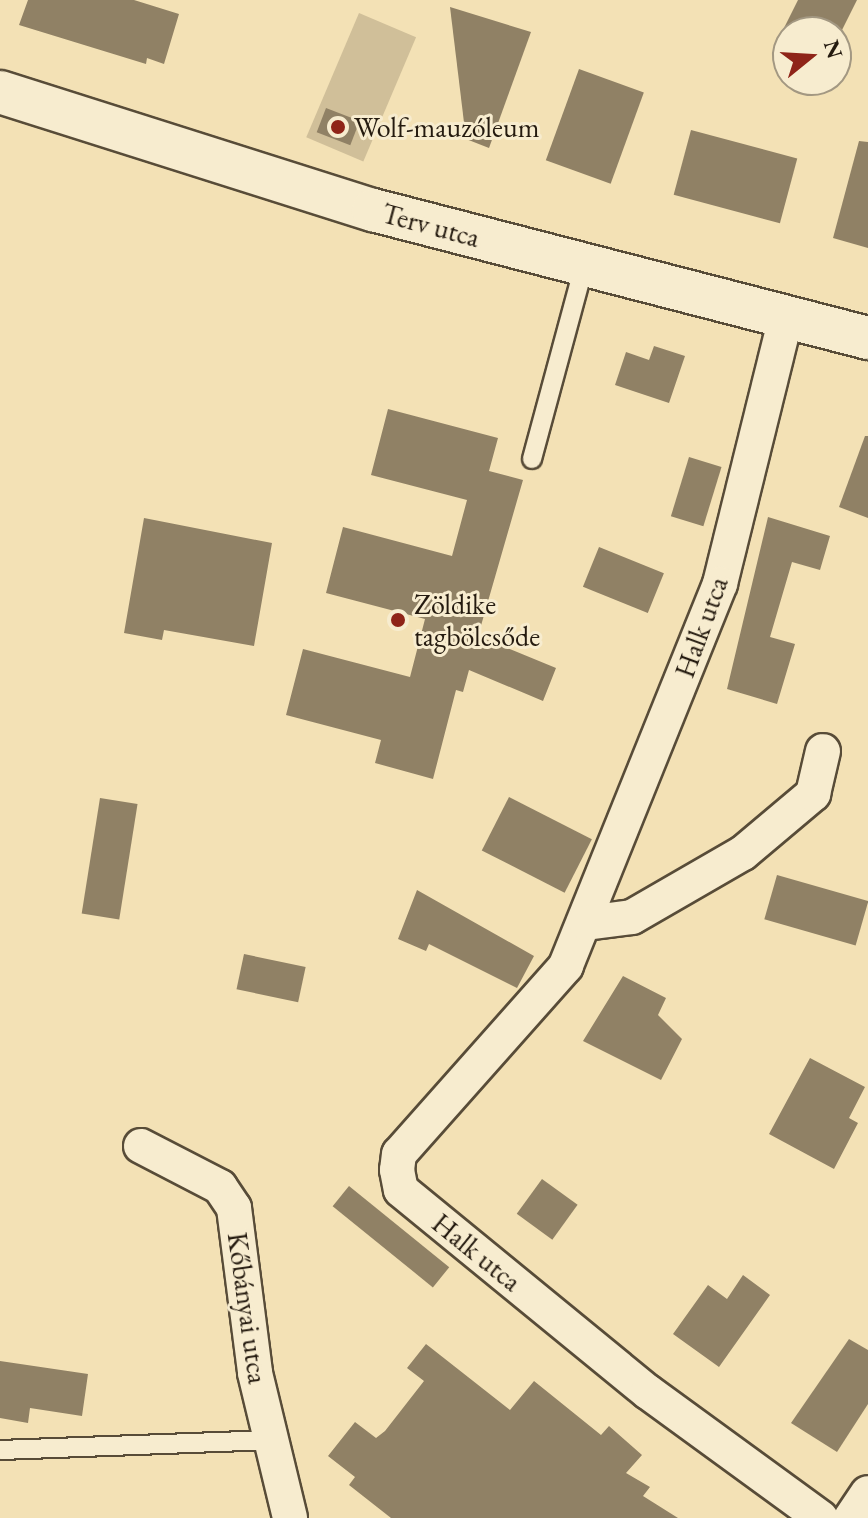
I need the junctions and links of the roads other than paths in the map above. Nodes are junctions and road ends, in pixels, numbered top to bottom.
1 (0, 92) edge
2 (584, 266) junction
3 (785, 321) junction
4 (868, 338) edge
5 (532, 459) dead end
6 (823, 751) dead end
7 (586, 923) junction
8 (141, 1146) dead end
9 (274, 1440) junction
10 (0, 1450) edge
11 (868, 1493) edge
12 (290, 1518) edge
13 (821, 1518) edge
14 (851, 1518) edge

1 - 2 street, Terv utca
2 - 3 street, Terv utca
2 - 5 lane
3 - 4 street, Terv utca
3 - 7 street, Halk utca
6 - 7 street
7 - 13 street, Halk utca
8 - 9 street, Kőbányai utca
9 - 10 lane
9 - 12 street, Kőbányai utca
11 - 14 street

